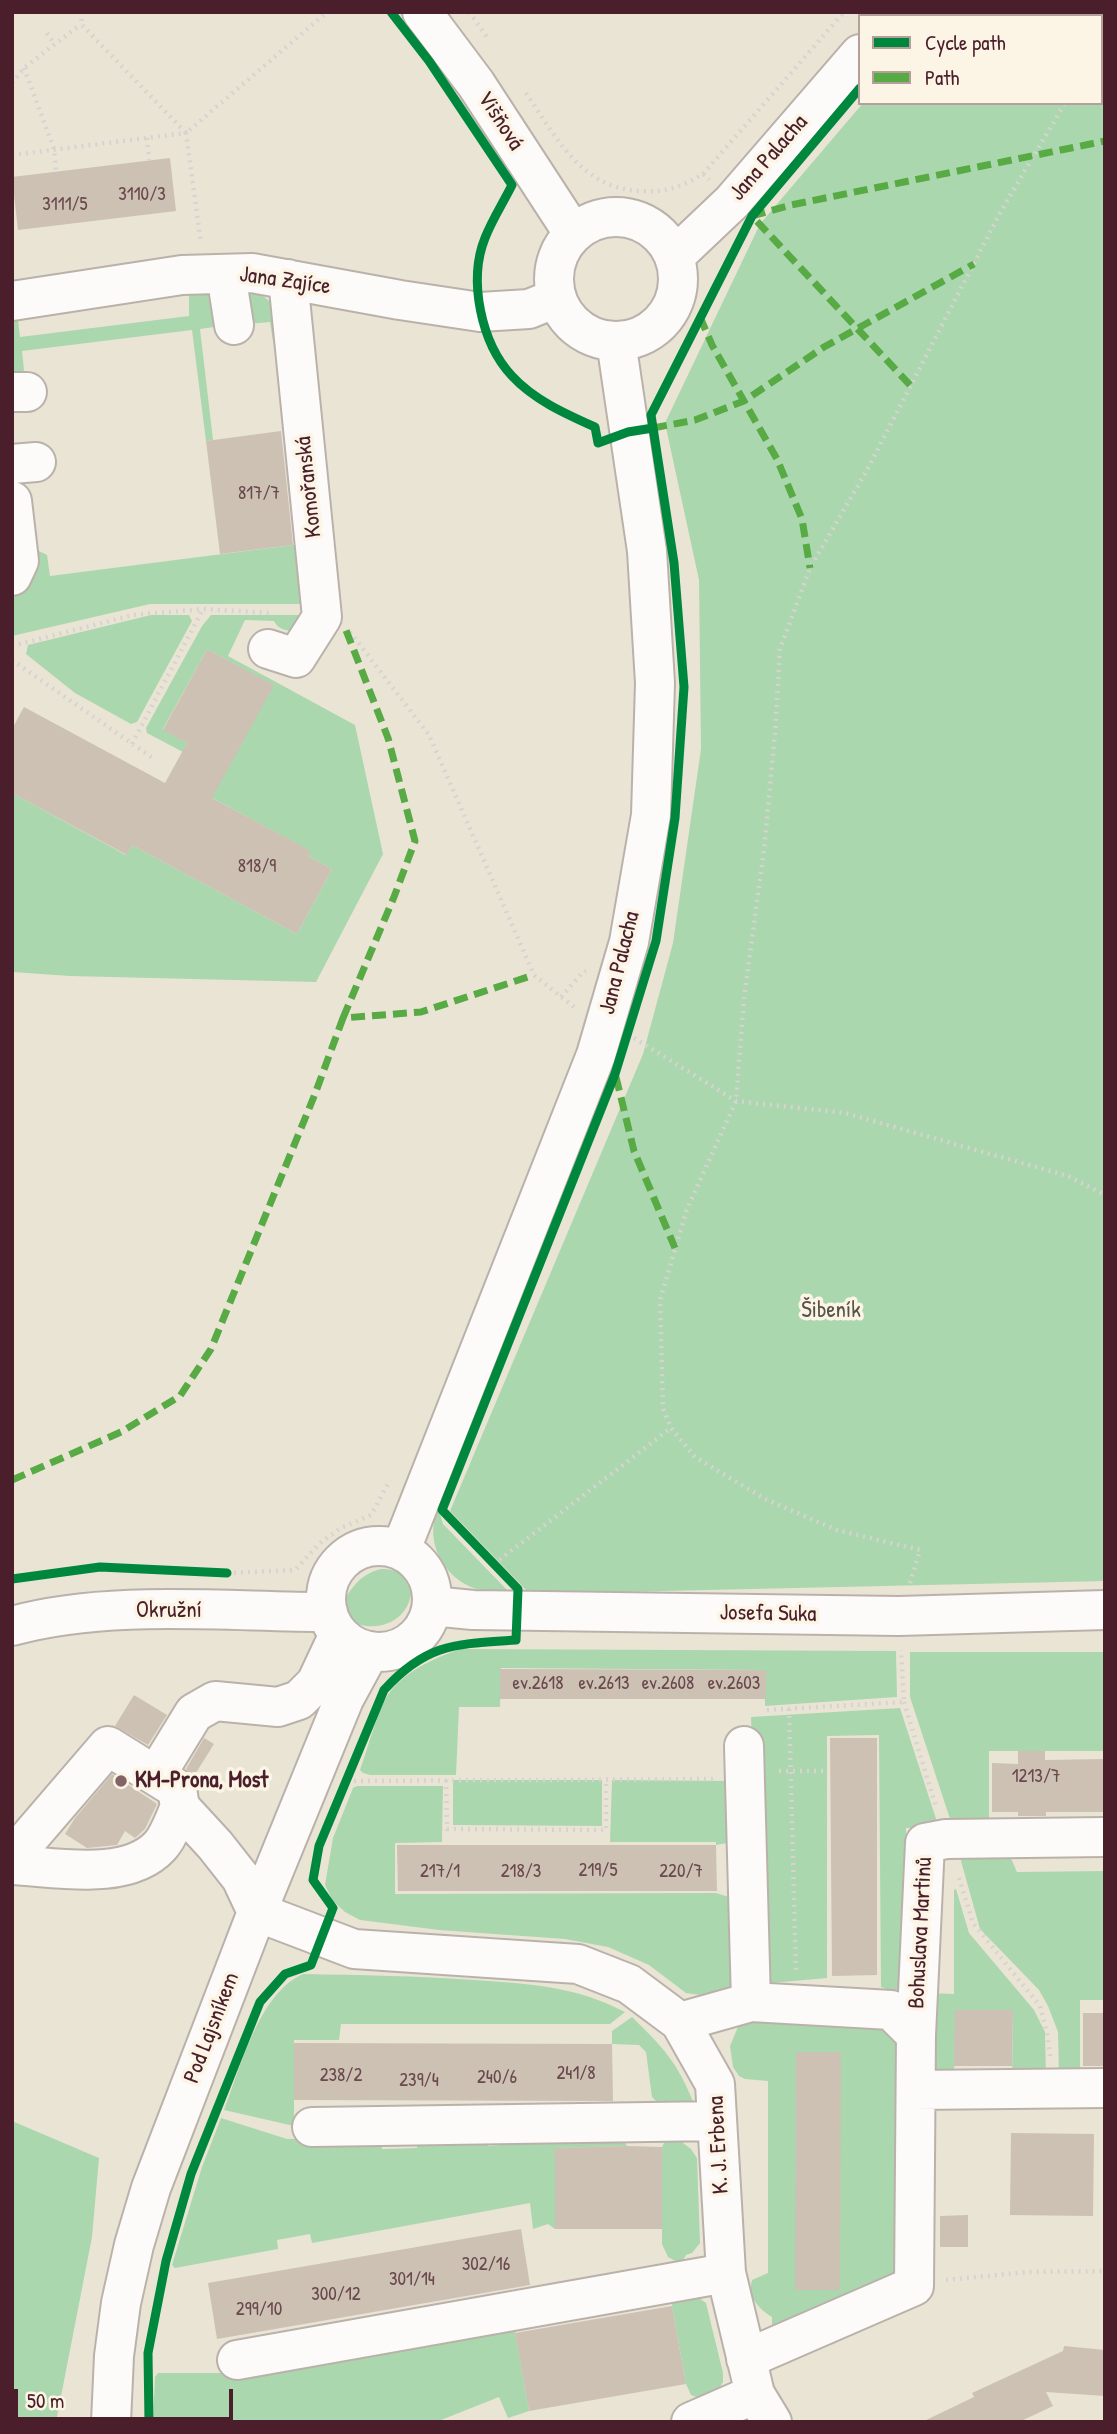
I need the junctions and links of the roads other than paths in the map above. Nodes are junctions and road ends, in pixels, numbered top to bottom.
1 (422, 12) edge
2 (858, 56) edge
3 (573, 233) junction
4 (674, 257) junction
5 (214, 264) junction
6 (288, 279) junction
7 (556, 298) junction
8 (12, 301) edge
9 (234, 326) dead end
10 (616, 341) junction
11 (12, 501) edge
12 (25, 550) edge
13 (268, 649) dead end
14 (399, 1550) junction
15 (432, 1606) junction
16 (1105, 1610) edge
17 (12, 1626) edge
18 (346, 1632) junction
19 (745, 1762) road end
20 (156, 1775) junction
21 (180, 1807) junction
22 (1105, 1838) edge
23 (12, 1863) edge
24 (257, 1912) junction
25 (751, 2002) junction
26 (680, 2022) junction
27 (916, 2035) junction
28 (1105, 2088) edge
29 (916, 2090) junction
30 (717, 2121) junction
31 (312, 2127) dead end
32 (726, 2273) junction
33 (237, 2360) dead end
34 (758, 2392) edge
35 (111, 2422) edge
36 (691, 2422) edge

1 - 3 street, Višňová
2 - 4 street, Jana Palacha
3 - 4 street
3 - 7 street
4 - 10 street
5 - 6 street, Jana Zajíce
5 - 8 street, Jana Zajíce
5 - 9 street
6 - 7 street, Jana Zajíce
6 - 13 street, Komořanská
7 - 10 street
10 - 14 street, Jana Palacha
11 - 12 street
14 - 15 street
14 - 18 street
15 - 16 street, Josefa Suka
15 - 18 street
17 - 18 street, Okružní
18 - 20 street
18 - 24 street, Pod Lajsníkem
19 - 25 street
20 - 21 street
20 - 23 street
21 - 23 street
21 - 24 street
22 - 27 street, Bohuslava Martinů
24 - 26 street, K. J. Erbena
24 - 35 street, Pod Lajsníkem
25 - 26 street
25 - 27 street
26 - 30 street, K. J. Erbena
27 - 29 street
28 - 29 street
29 - 34 street
30 - 31 street
30 - 32 street, K. J. Erbena
32 - 33 street
32 - 34 street, K. J. Erbena
34 - 36 street

